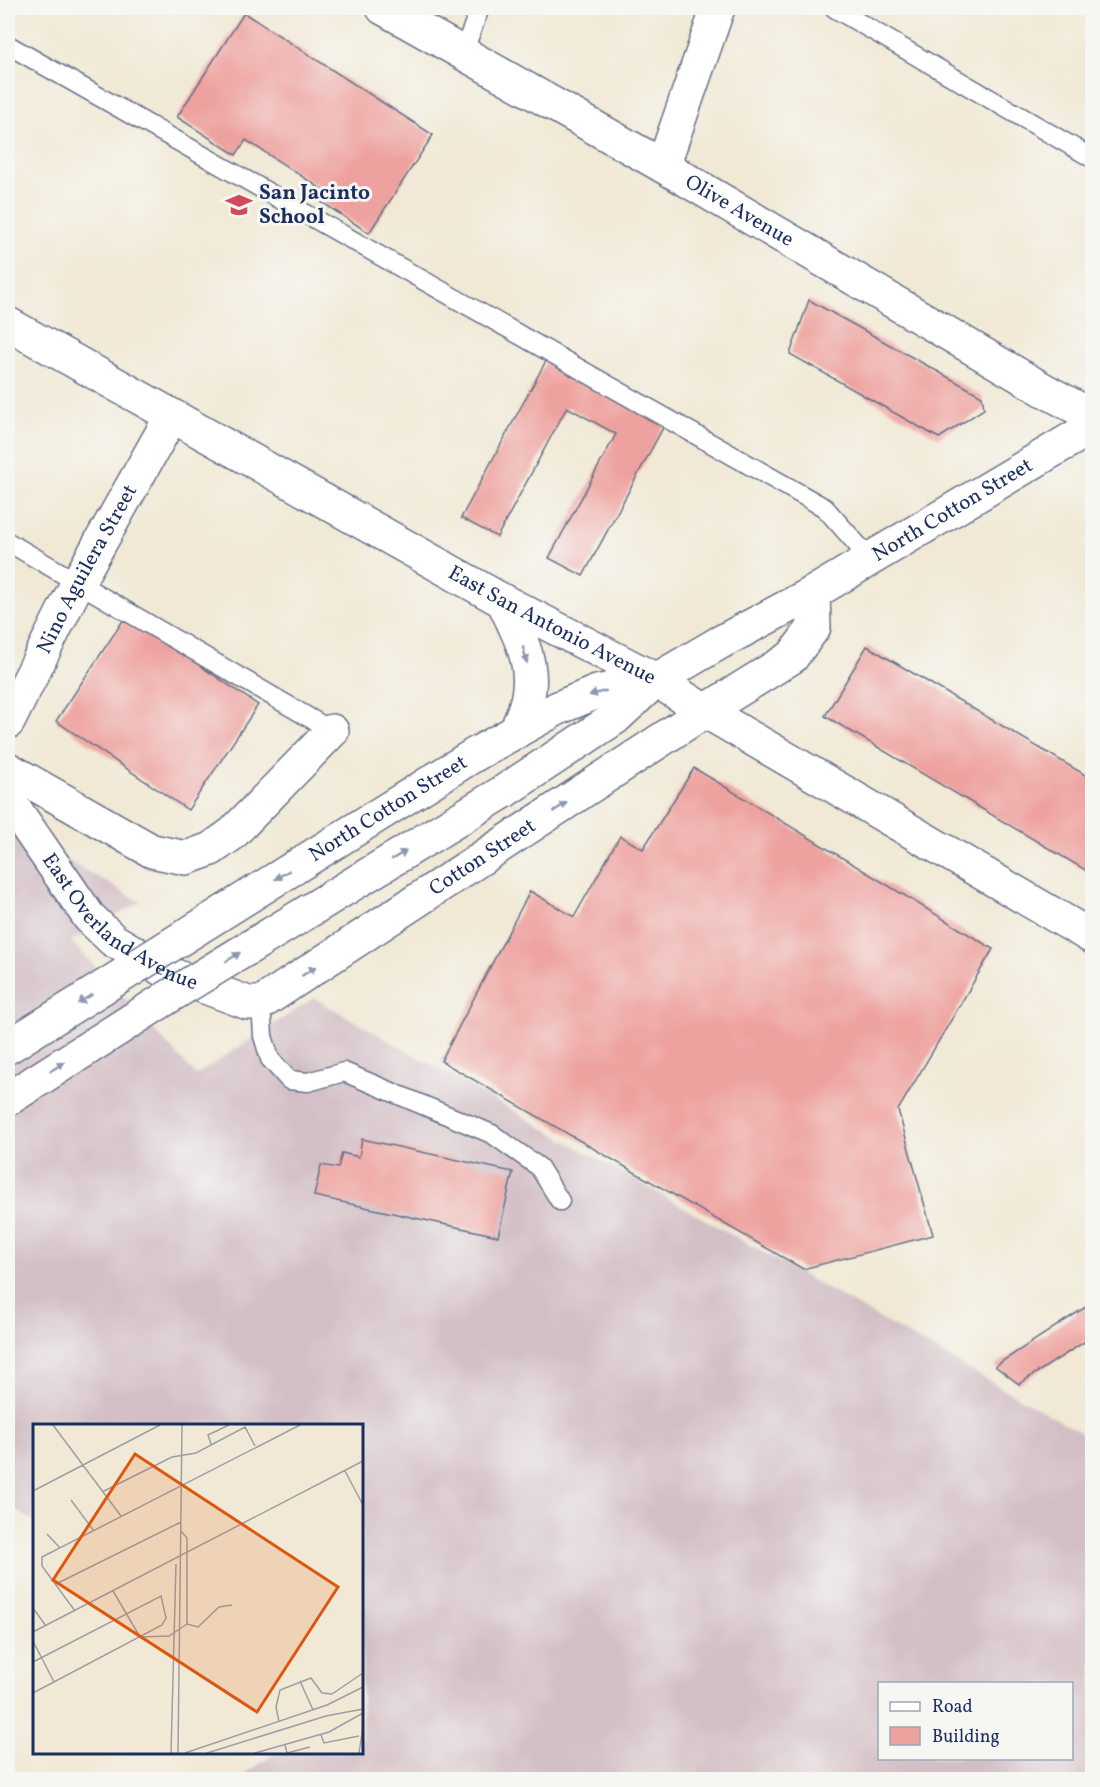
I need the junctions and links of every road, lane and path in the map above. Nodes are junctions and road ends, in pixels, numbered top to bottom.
1 (383, 8) edge
2 (480, 8) edge
3 (718, 8) edge
4 (834, 8) edge
5 (8, 45) edge
6 (463, 53) junction
7 (1092, 158) edge
8 (663, 166) junction
9 (8, 324) edge
10 (1092, 416) edge
11 (171, 417) junction
12 (1092, 427) edge
13 (8, 542) edge
14 (870, 559) junction
15 (78, 582) junction
16 (813, 593) junction
17 (503, 601) junction
18 (656, 680) junction
19 (705, 711) junction
20 (8, 722) edge
21 (332, 731) joint
22 (516, 732) junction
23 (8, 769) edge
24 (8, 799) edge
25 (1092, 937) edge
26 (261, 1003) junction
27 (8, 1047) edge
28 (8, 1099) edge
29 (561, 1201) dead end

1 - 6 street, Olive Avenue
2 - 6 lane
3 - 8 street
4 - 7 lane
5 - 14 lane
6 - 8 street, Olive Avenue
8 - 10 street, Olive Avenue
9 - 11 street, East San Antonio Avenue
11 - 15 street, Nino Aguilera Street
11 - 17 street, East San Antonio Avenue
12 - 14 street, North Cotton Street
13 - 15 lane
14 - 16 street, North Cotton Street
15 - 20 street, Nino Aguilera Street
15 - 21 lane
16 - 18 street, North Cotton Street
16 - 19 street
17 - 18 street, East San Antonio Avenue
17 -> 22 street
18 - 19 street, East San Antonio Avenue
18 -> 22 street, North Cotton Street
28 -> 18 street, North Cotton Street, bridge
19 - 25 street, East San Antonio Avenue
26 -> 19 street, Cotton Street
21 - 23 street
22 -> 27 street, North Cotton Street, bridge
24 - 26 street, East Overland Avenue
26 - 29 lane

